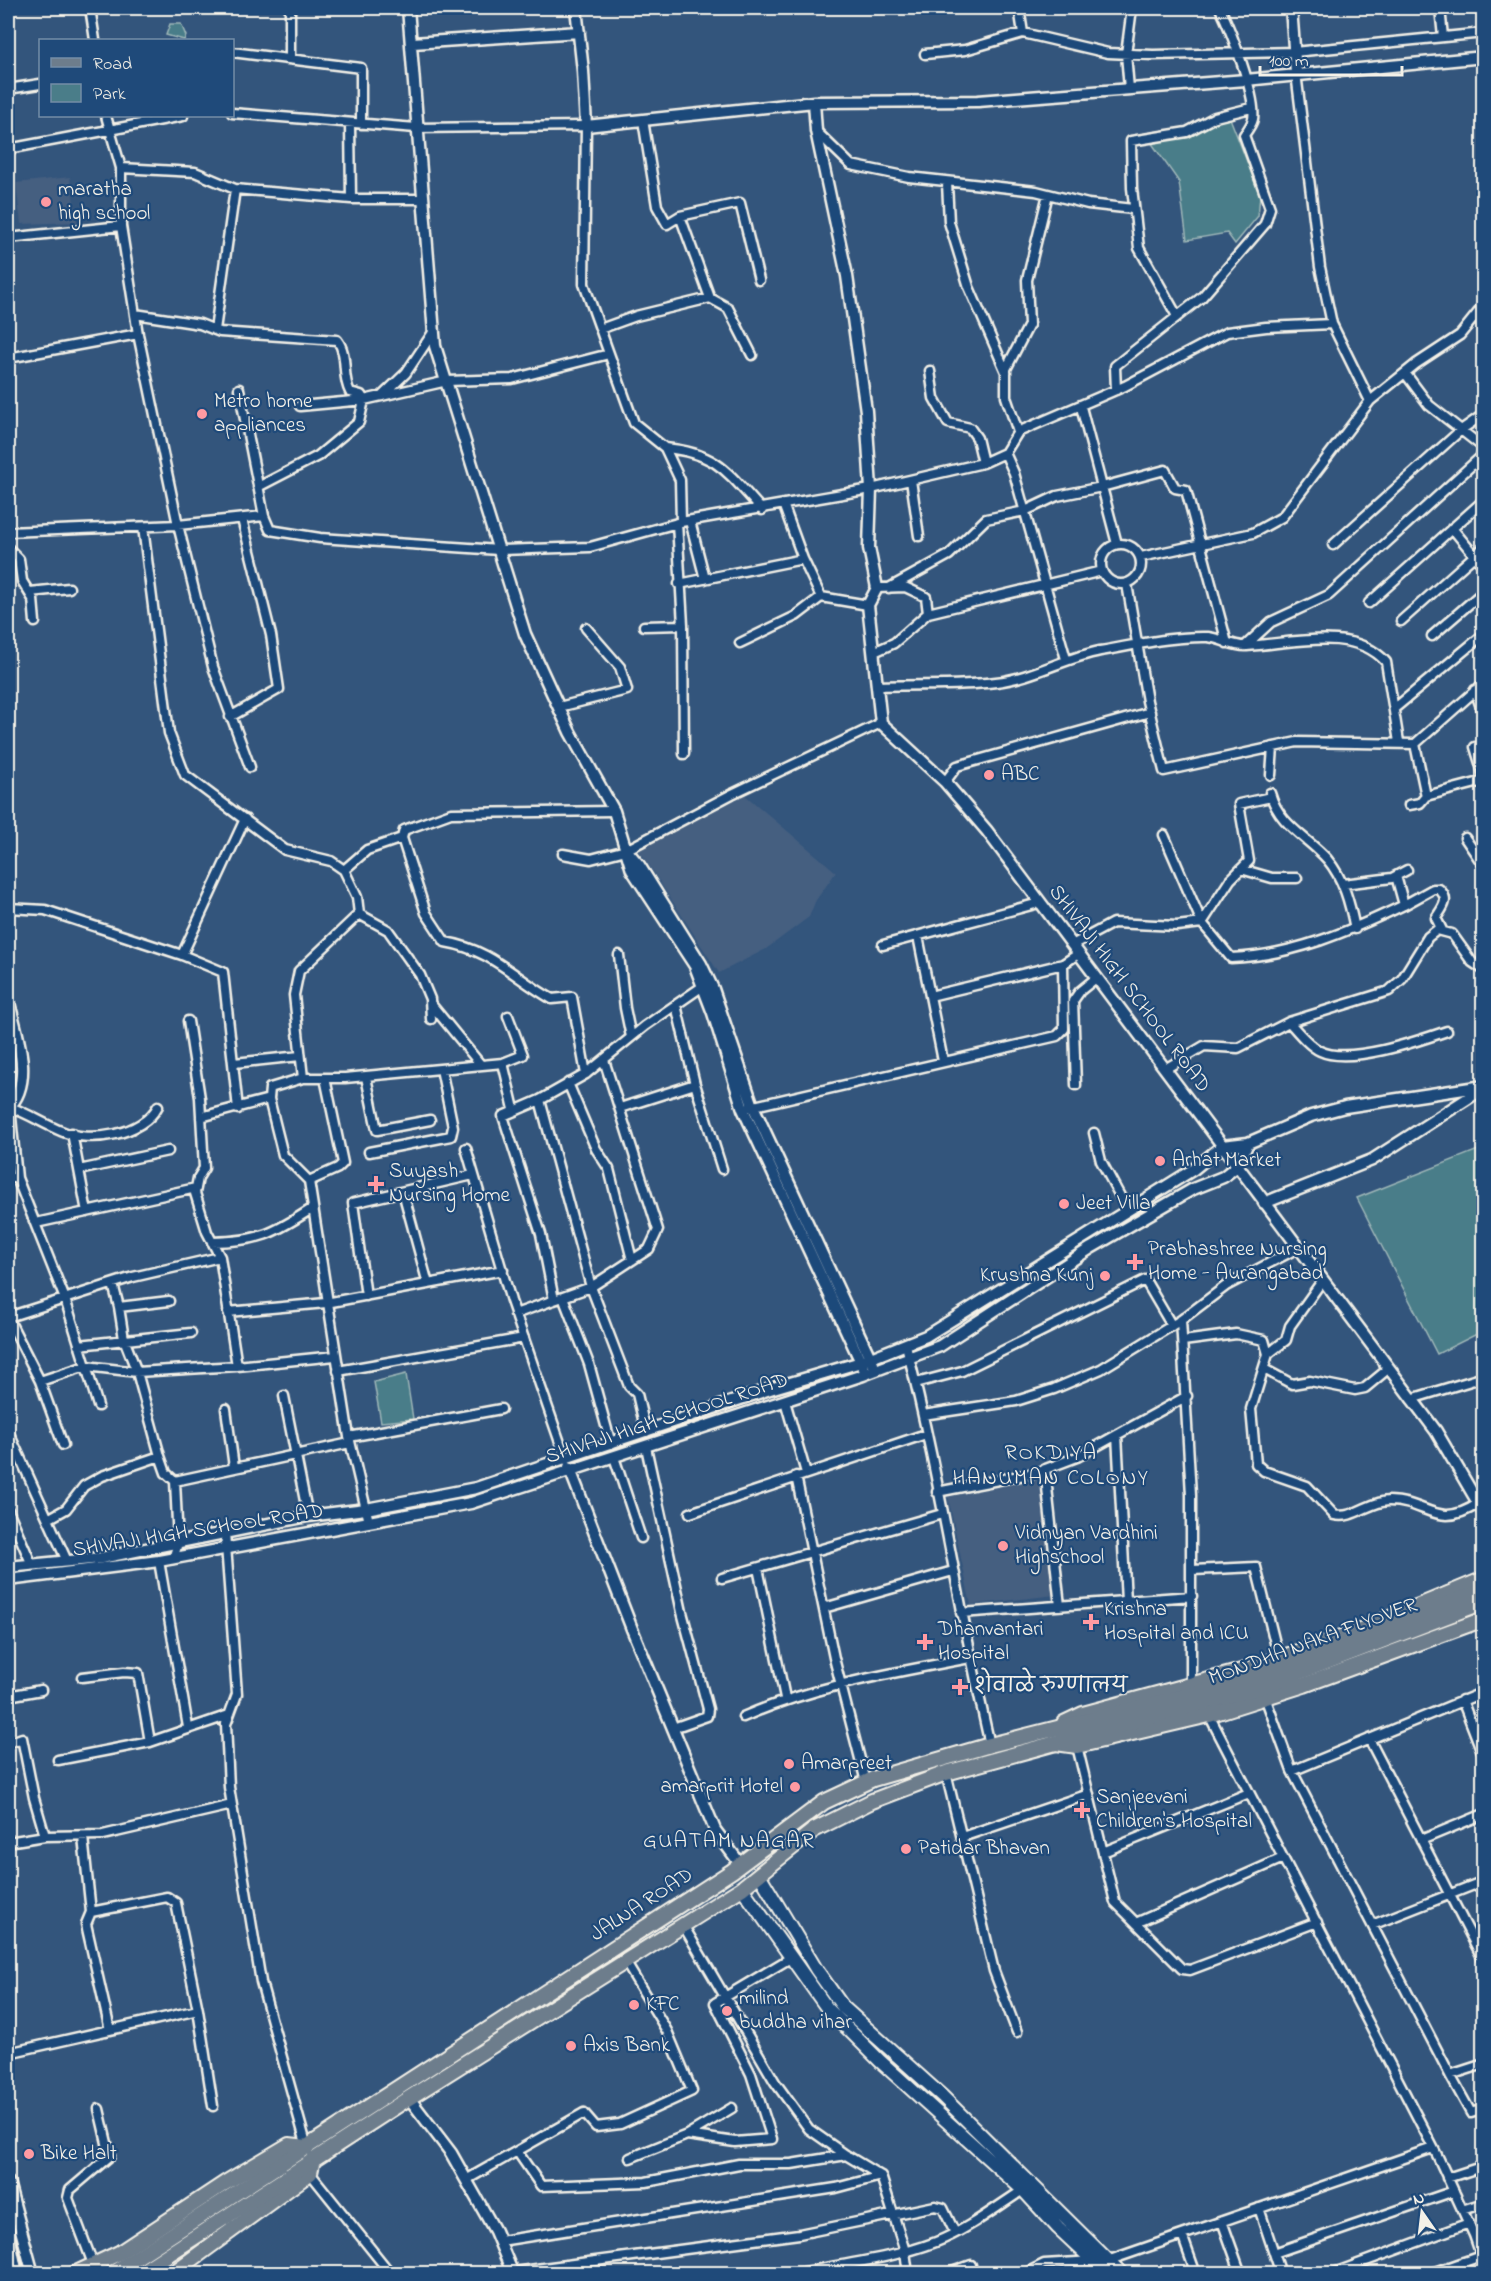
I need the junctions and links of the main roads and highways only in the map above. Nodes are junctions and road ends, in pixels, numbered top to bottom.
1 (1484, 1579) edge
2 (1484, 1590) edge
3 (1484, 1602) edge
4 (1484, 1618) edge
5 (1076, 1735) junction
6 (1051, 1736) junction
7 (759, 1874) junction
8 (742, 1888) junction
9 (310, 2160) junction
10 (162, 2249) junction
11 (74, 2274) edge
12 (111, 2274) edge
13 (138, 2274) edge
14 (172, 2274) edge
15 (1107, 2274) edge
16 (1122, 2274) edge

1 - 6 main road
2 - 5 main road, MONDHA NAKA FLYOVER
3 - 5 main road, MONDHA NAKA FLYOVER
4 - 5 main road
5 - 6 main road, MONDHA NAKA FLYOVER
5 - 6 main road
6 - 7 main road, JALNA ROAD
6 - 9 main road, JALNA ROAD
7 - 8 main road, JALNA ROAD
7 - 16 main road
8 - 9 main road, JALNA ROAD
8 - 15 main road
9 - 10 main road
9 - 11 main road
9 - 14 main road
10 - 12 main road
10 - 13 main road

